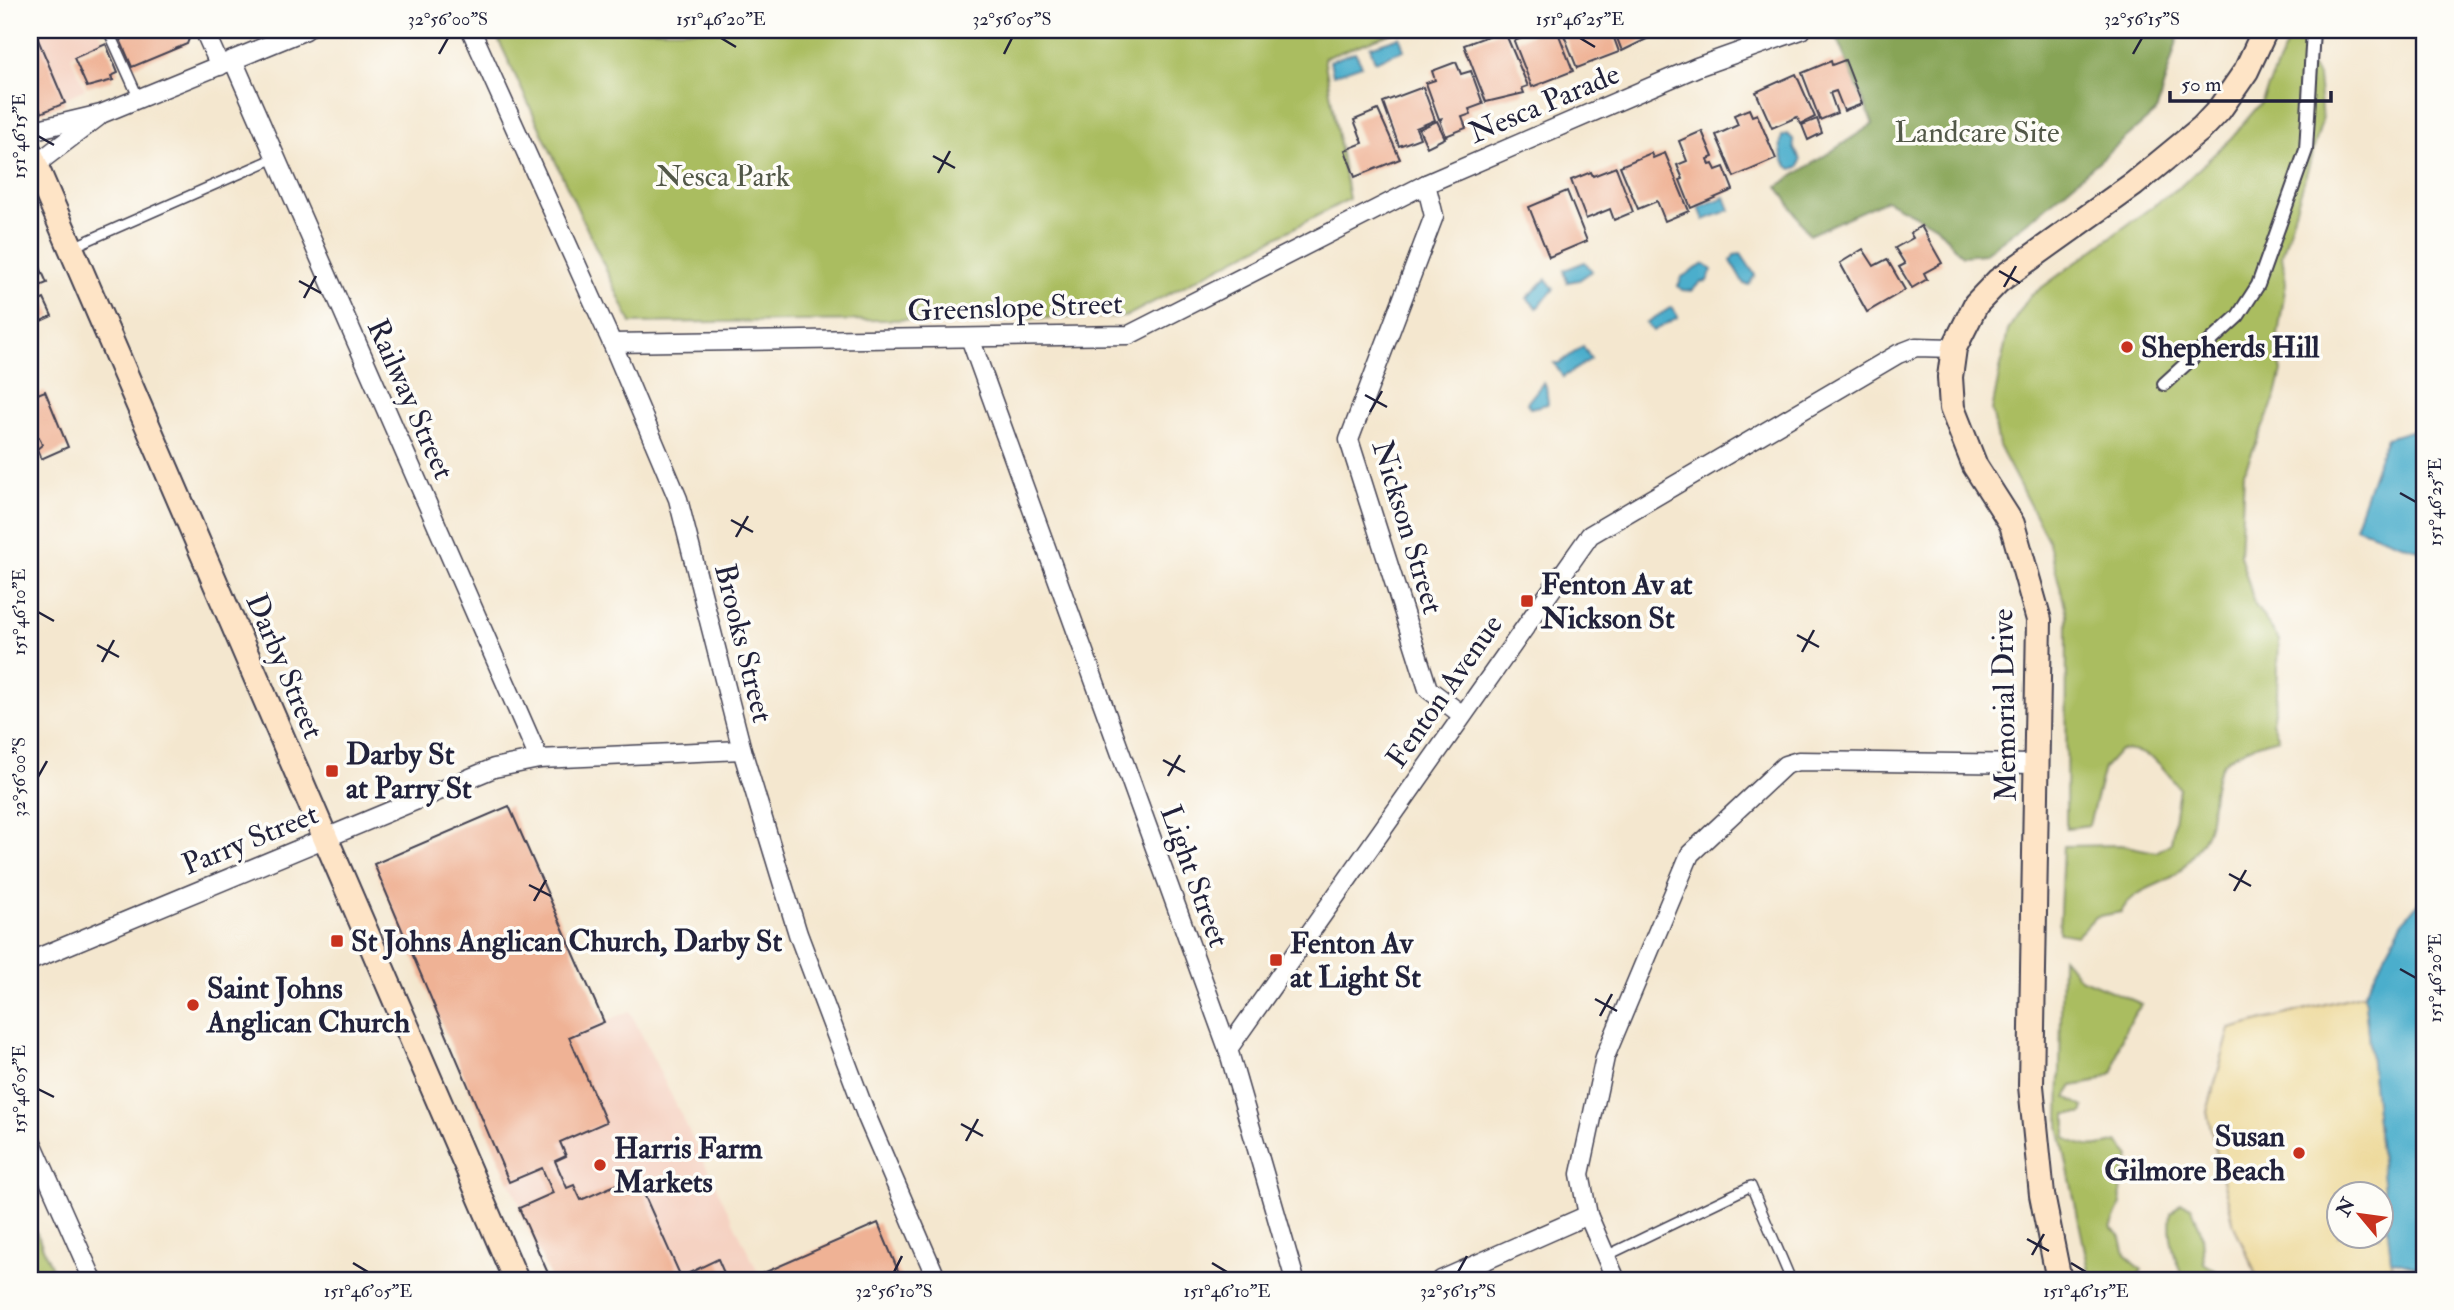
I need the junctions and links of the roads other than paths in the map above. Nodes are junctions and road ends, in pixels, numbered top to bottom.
1 (108, 30) edge
2 (204, 30) edge
3 (306, 30) edge
4 (471, 30) edge
5 (1801, 30) edge
6 (2265, 30) edge
7 (2314, 30) edge
8 (226, 63) junction
9 (139, 99) junction
10 (101, 114) junction
11 (30, 131) edge
12 (275, 158) junction
13 (32, 159) edge
14 (1426, 184) junction
15 (71, 248) junction
16 (970, 338) junction
17 (612, 343) junction
18 (1954, 348) junction
19 (2164, 384) dead end
20 (1461, 714) junction
21 (742, 750) junction
22 (539, 759) junction
23 (2038, 764) junction
24 (324, 838) junction
25 (30, 961) edge
26 (1228, 1049) junction
27 (30, 1138) edge
28 (1588, 1215) junction
29 (1605, 1256) junction
30 (93, 1280) edge
31 (516, 1280) edge
32 (937, 1280) edge
33 (1295, 1280) edge
34 (1441, 1280) edge
35 (1616, 1280) edge
36 (1791, 1280) edge
37 (2059, 1280) edge

1 - 9 lane
2 - 8 street, Railway Street
3 - 8 street
4 - 17 street, Brooks Street
5 - 14 street, Nesca Parade
6 - 18 main road, Memorial Drive
7 - 19 street
8 - 9 street
8 - 12 street, Railway Street
9 - 10 street
10 - 11 street
10 - 13 street
12 - 15 lane
12 - 22 street, Railway Street
13 - 15 main road, Darby Street
14 - 16 street, Greenslope Street
14 - 20 street, Nickson Street
15 - 24 main road, Darby Street
16 - 17 street, Greenslope Street
16 - 26 street, Light Street
17 - 21 street, Brooks Street
18 - 20 street, Fenton Avenue
18 - 23 main road, Memorial Drive
20 - 26 street, Fenton Avenue
21 - 22 street, Parry Street
21 - 32 street, Brooks Street
22 - 24 street, Parry Street
23 - 28 street
23 - 37 main road, Memorial Drive
24 - 25 street, Parry Street
24 - 31 main road, Darby Street
26 - 33 street, Light Street
27 - 30 street
28 - 29 street
28 - 34 street
29 - 35 street
29 - 36 lane

